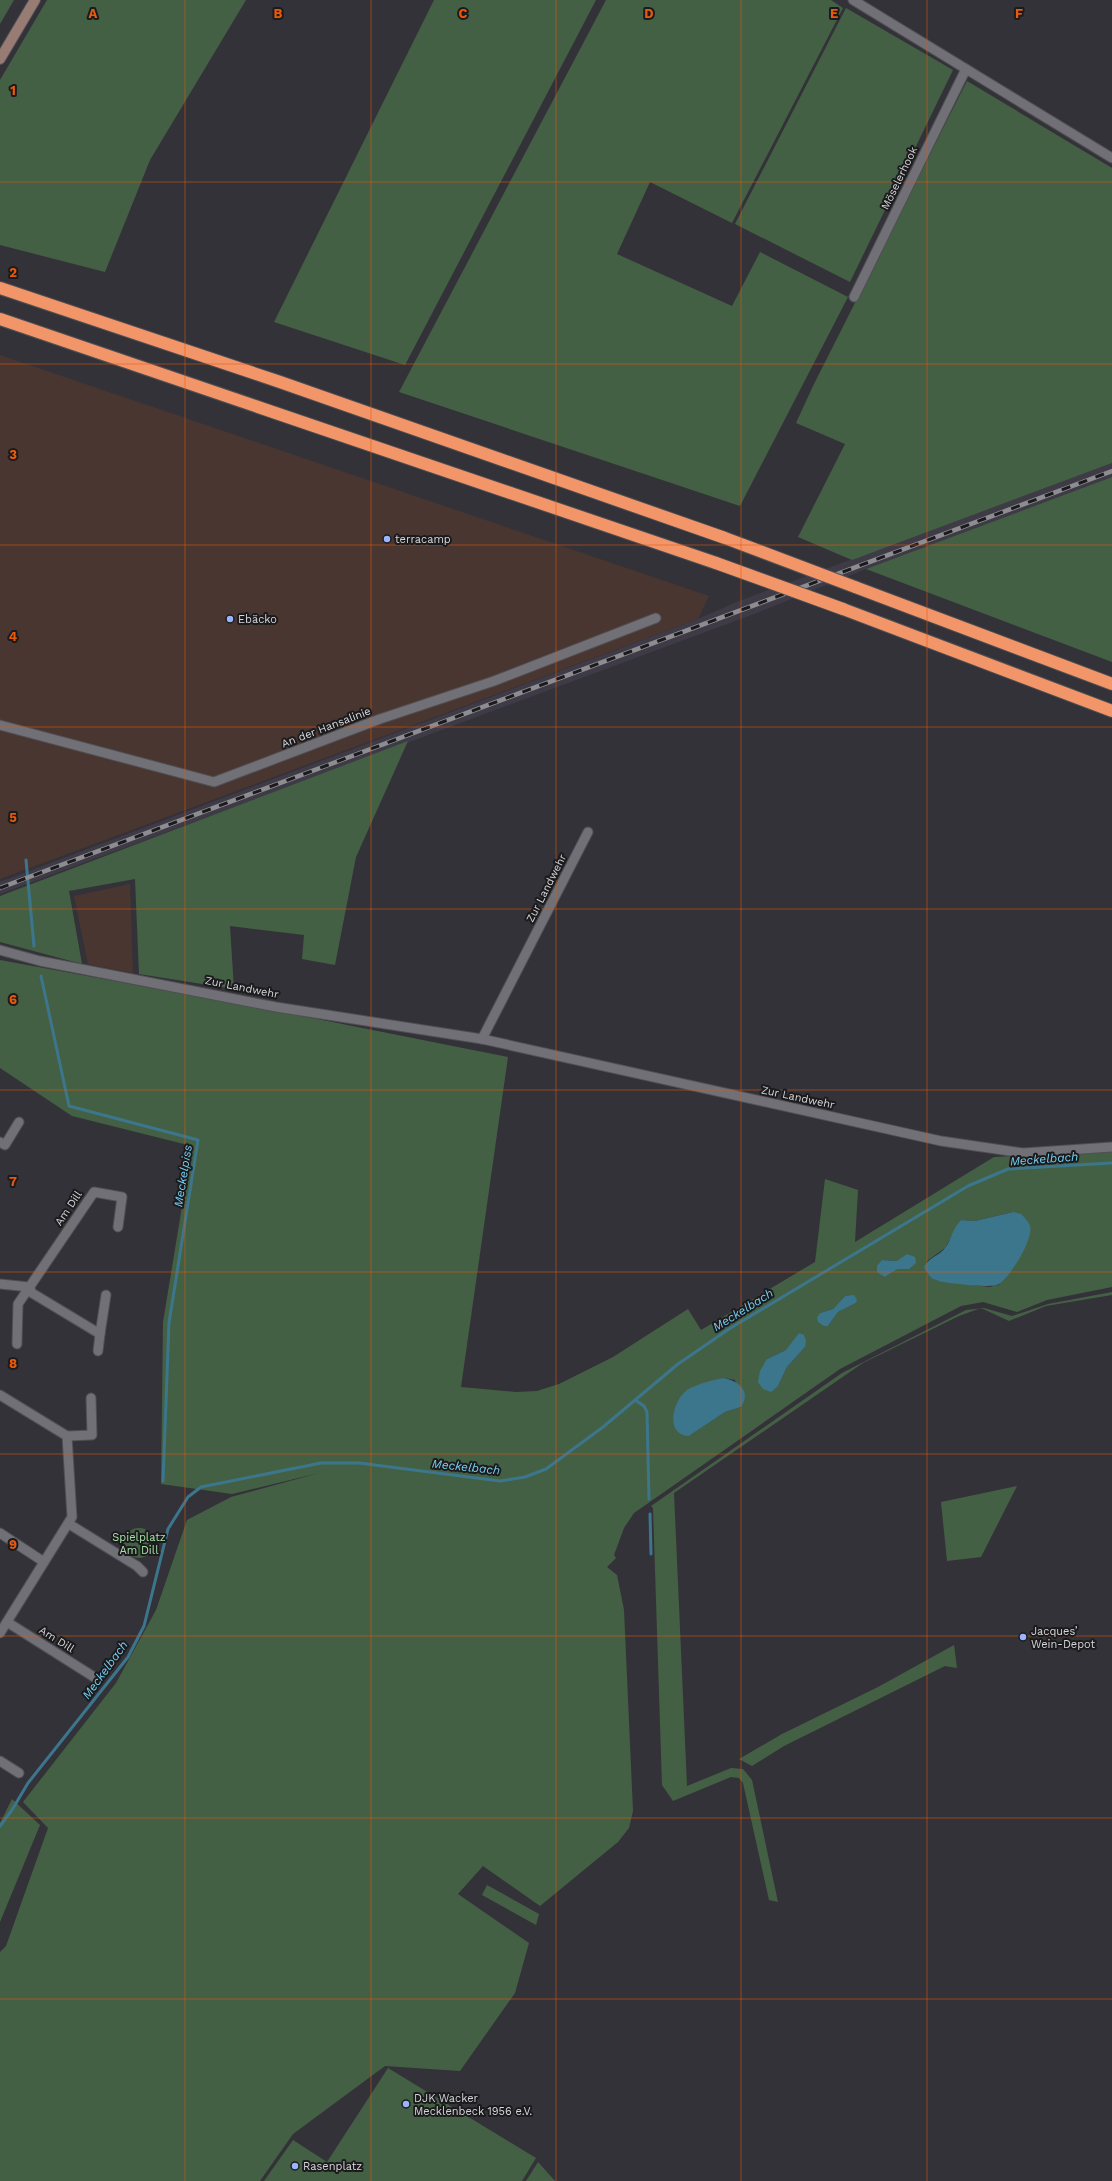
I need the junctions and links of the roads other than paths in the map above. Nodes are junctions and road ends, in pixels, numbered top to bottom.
1 (35, 0) edge
2 (853, 0) edge
3 (0, 59) edge
4 (966, 69) junction
5 (1112, 158) edge
6 (0, 288) edge
7 (854, 297) dead end
8 (0, 319) edge
9 (656, 618) dead end
10 (1112, 684) edge
11 (1112, 711) edge
12 (0, 725) edge
13 (588, 832) dead end
14 (0, 950) edge
15 (482, 1039) junction
16 (19, 1122) dead end
17 (0, 1142) edge
18 (1112, 1147) edge
19 (118, 1227) dead end
20 (0, 1284) edge
21 (29, 1287) junction
22 (106, 1295) dead end
23 (100, 1334) junction
24 (17, 1344) dead end
25 (98, 1351) dead end
26 (0, 1394) edge
27 (91, 1398) dead end
28 (67, 1436) junction
29 (69, 1524) junction
30 (0, 1533) edge
31 (44, 1562) junction
32 (143, 1572) dead end
33 (7, 1622) junction
34 (0, 1633) edge
35 (94, 1677) dead end
36 (0, 1761) edge
37 (19, 1773) dead end

1 - 3 main road
2 - 4 street
4 - 5 street
4 - 7 street, Möselerhook
6 - 10 highway, bridge
8 - 11 highway, bridge
9 - 12 street, An der Hansalinie
13 - 15 street, Zur Landwehr
14 - 15 street, Zur Landwehr
15 - 18 street, Zur Landwehr
16 - 17 street
19 - 21 street, Am Dill
20 - 21 street
21 - 23 street
21 - 24 street, Am Dill
22 - 23 street
23 - 25 street
26 - 28 street
27 - 28 street
28 - 29 street
29 - 31 street
29 - 32 street
30 - 31 street
31 - 33 street
33 - 34 street
33 - 35 street, Am Dill
36 - 37 street

